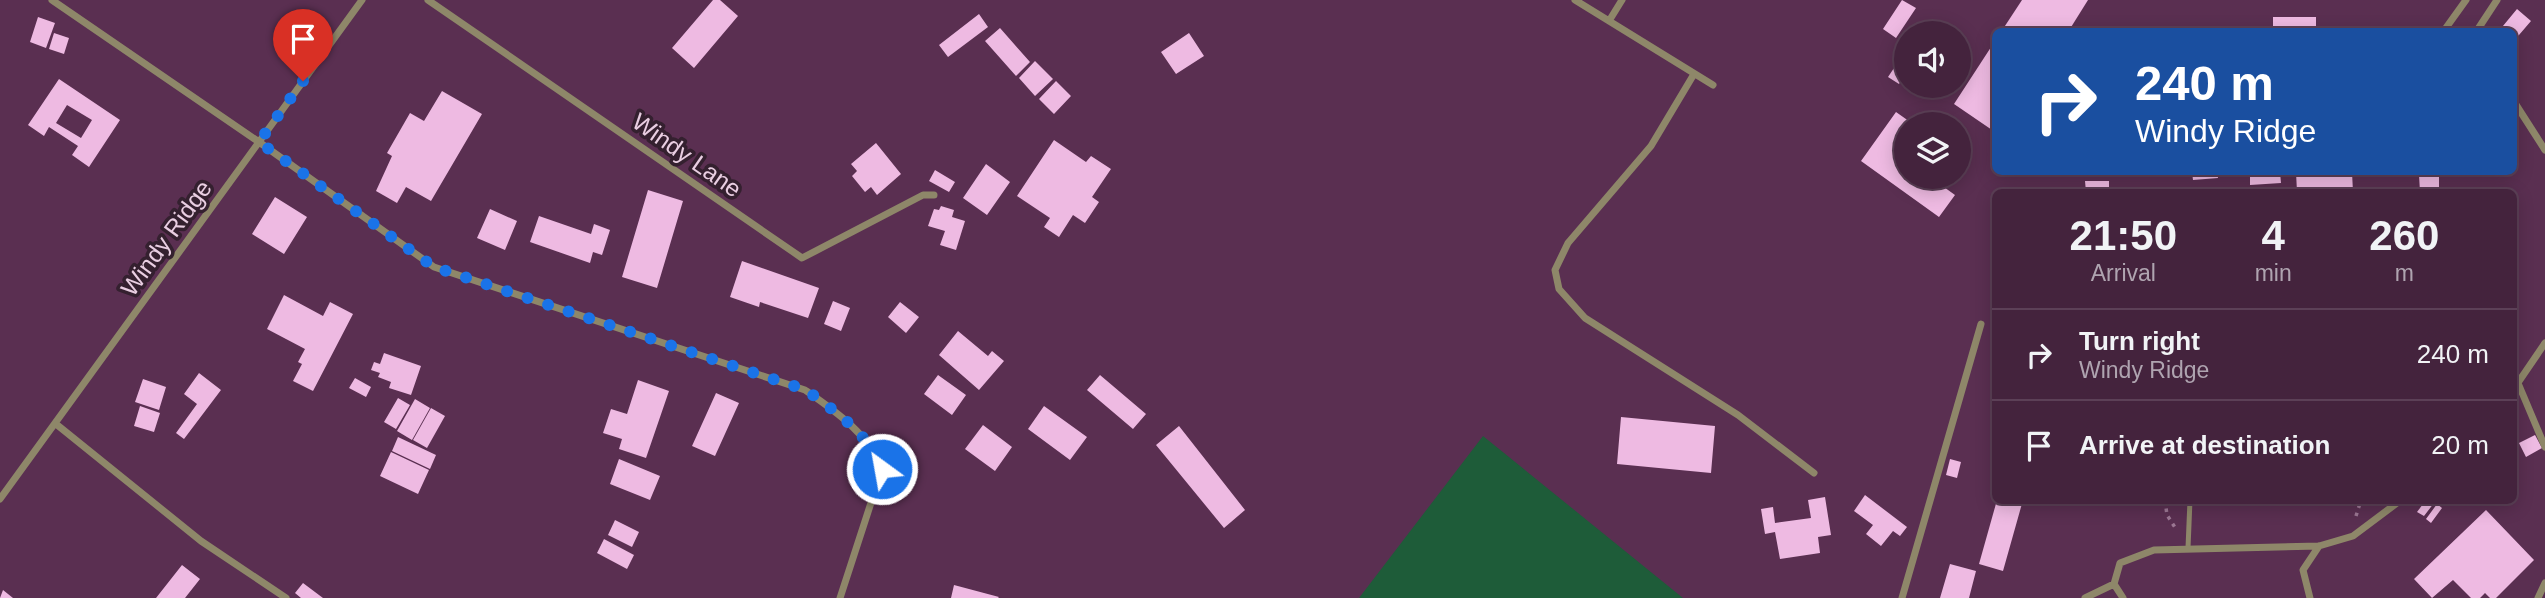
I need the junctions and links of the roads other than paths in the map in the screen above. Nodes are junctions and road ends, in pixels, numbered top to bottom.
1 (52, 0) edge
2 (362, 0) edge
3 (428, 0) edge
4 (1575, 0) edge
5 (1622, 0) edge
6 (2466, 0) edge
7 (2497, 0) edge
8 (1609, 21) junction
9 (2446, 28) edge
10 (2479, 28) edge
11 (1694, 74) junction
12 (1713, 85) dead end
13 (2517, 106) edge
14 (259, 142) junction
15 (2545, 150) edge
16 (934, 195) dead end
17 (1981, 324) dead end
18 (2545, 343) edge
19 (2517, 385) edge
20 (2517, 388) edge
21 (56, 424) junction
22 (2545, 447) edge
23 (1814, 473) dead end
24 (0, 499) edge
25 (2190, 504) edge
26 (2396, 504) edge
27 (2319, 546) junction
28 (2188, 548) junction
29 (2545, 583) edge
30 (2114, 584) junction
31 (286, 598) edge
32 (840, 598) edge
33 (1902, 598) edge
34 (2085, 598) edge
35 (2123, 598) edge
36 (2310, 598) edge
37 (2538, 598) edge

1 - 14 street
2 - 14 street, Windy Ridge
3 - 16 street, Windy Lane
4 - 8 street
5 - 8 street
6 - 9 street
7 - 10 street
8 - 11 street
11 - 12 street
11 - 23 street
13 - 15 street
14 - 21 street, Windy Ridge
14 - 32 street
17 - 33 street
18 - 19 street
20 - 22 street
21 - 24 street, Windy Ridge
21 - 31 street
25 - 28 lane
26 - 27 street
27 - 28 street
27 - 36 street
28 - 30 street
29 - 37 street
30 - 34 street
30 - 35 street

